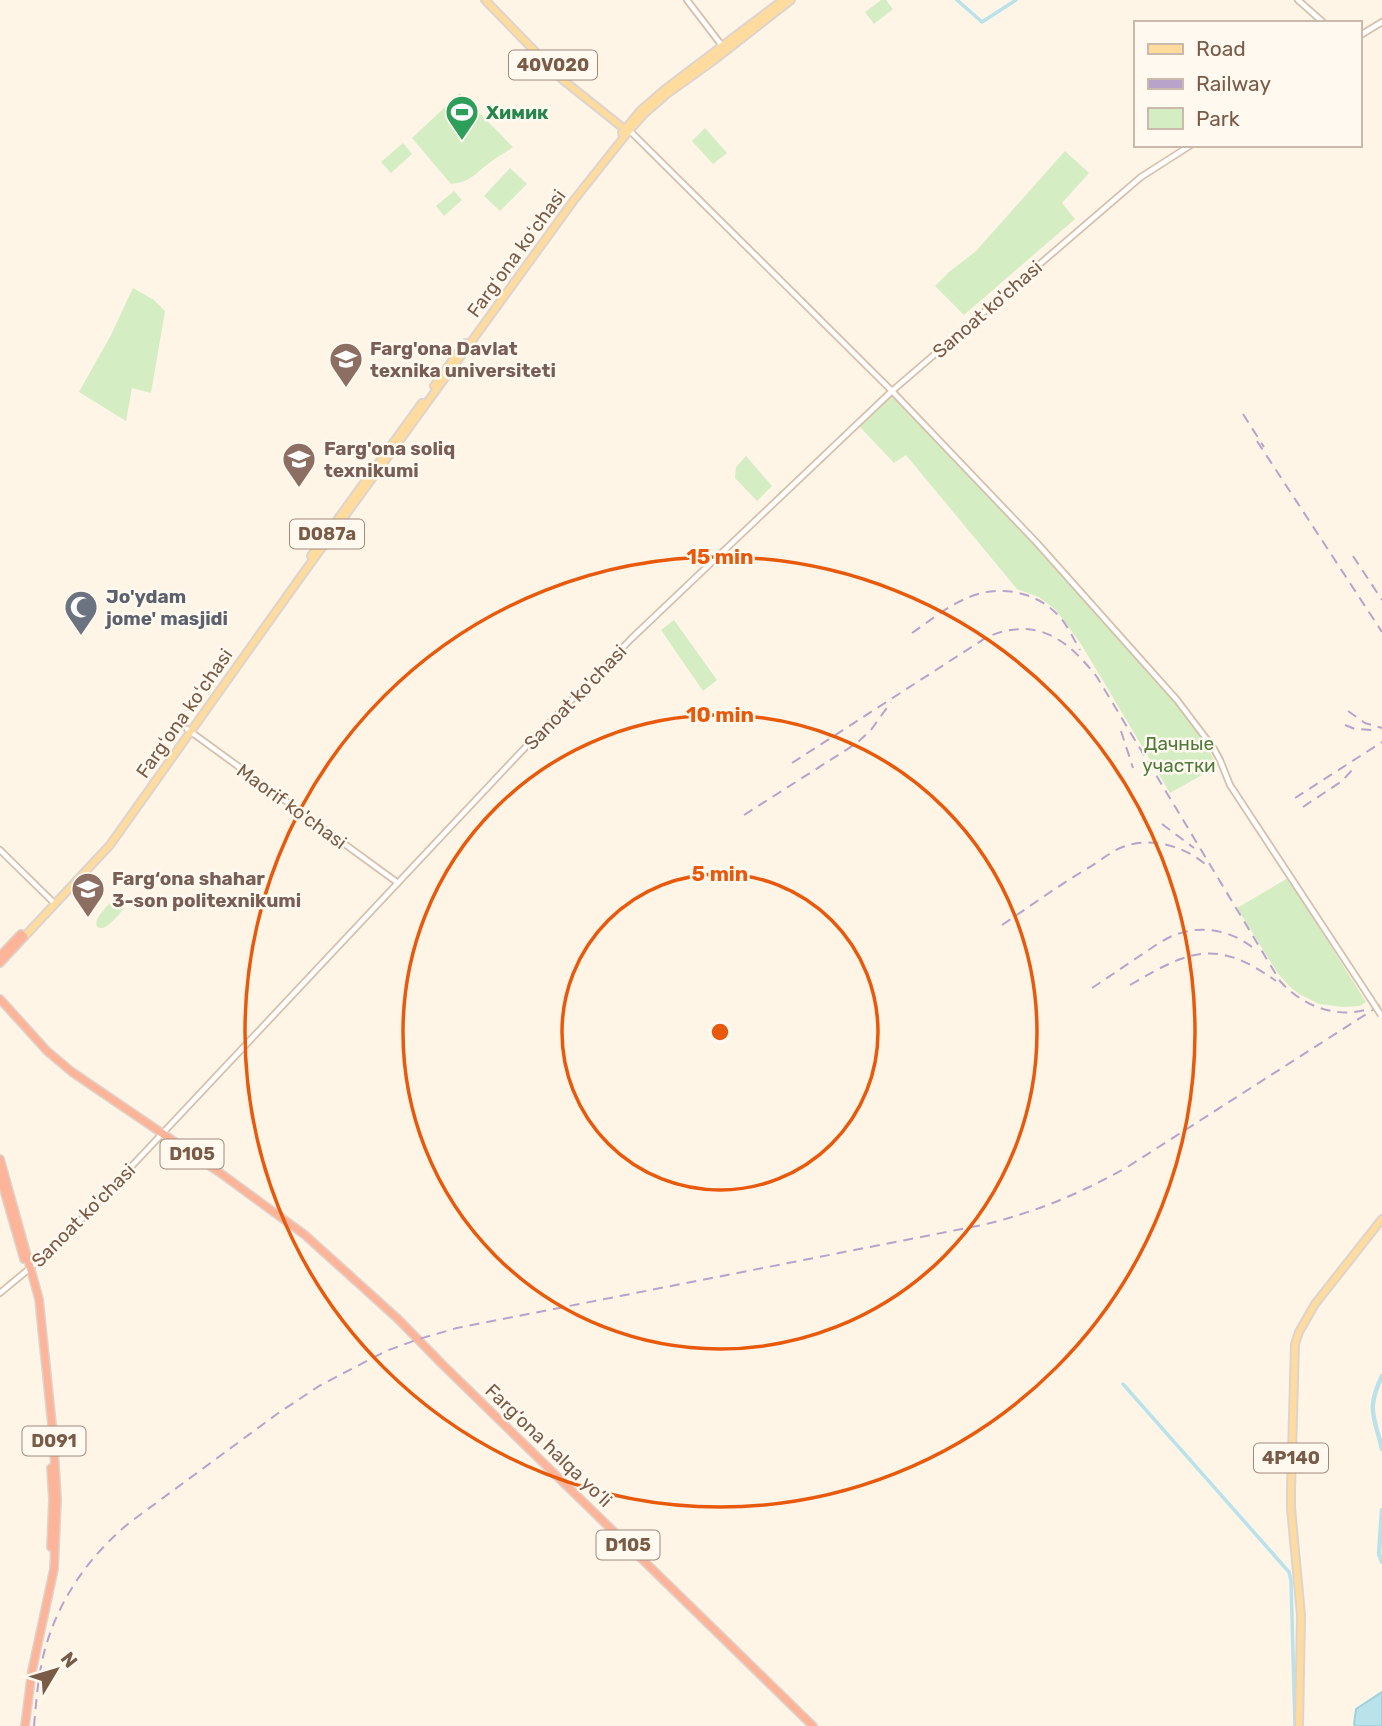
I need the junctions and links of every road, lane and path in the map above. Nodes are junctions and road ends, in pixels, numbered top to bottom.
1 (487, 0) edge
2 (687, 0) edge
3 (783, 0) edge
4 (791, 0) edge
5 (1298, 0) edge
6 (1322, 21) edge
7 (1382, 22) edge
8 (1361, 35) edge
9 (724, 49) junction
10 (626, 128) junction
11 (1188, 147) edge
12 (892, 391) junction
13 (189, 731) junction
14 (0, 850) edge
15 (398, 883) junction
16 (52, 901) junction
17 (23, 936) junction
18 (0, 957) edge
19 (0, 963) edge
20 (0, 1001) edge
21 (1382, 1016) edge
22 (161, 1134) junction
23 (0, 1159) edge
24 (0, 1176) edge
25 (1382, 1219) edge
26 (29, 1270) junction
27 (0, 1293) edge
28 (23, 1726) edge
29 (813, 1726) edge
30 (1299, 1726) edge

1 - 10 main road, 40V020
1 - 10 main road, 40V020
2 - 9 main road
3 - 9 main road, Fargʻona koʻchasi
4 - 9 main road, Fargʻona koʻchasi
5 - 6 main road
7 - 8 main road
9 - 10 main road, Fargʻona koʻchasi
10 - 12 main road
10 - 13 main road, Fargʻona koʻchasi / D087a
11 - 12 main road, Sanoat ko'chasi
12 - 15 main road, Sanoat ko'chasi
12 - 21 main road, bridge
13 - 15 main road, Maorif ko'chasi
13 - 16 main road, Fargʻona koʻchasi / D087a
13 - 17 main road, Fargʻona koʻchasi / D087a
14 - 16 main road
15 - 22 main road, Sanoat ko'chasi
16 - 17 main road, Fargʻona koʻchasi / D087a
17 - 18 highway, Fargʻona koʻchasi
17 - 19 highway, Fargʻona koʻchasi
20 - 22 highway, Farg‘ona halqa yo‘li / D105
22 - 26 main road, Sanoat ko'chasi
22 - 29 highway, Farg‘ona halqa yo‘li / D105
23 - 26 highway, D091
24 - 26 highway, D091
25 - 30 main road, 4P140
26 - 27 main road, Sanoat ko'chasi
26 - 28 highway, D091

